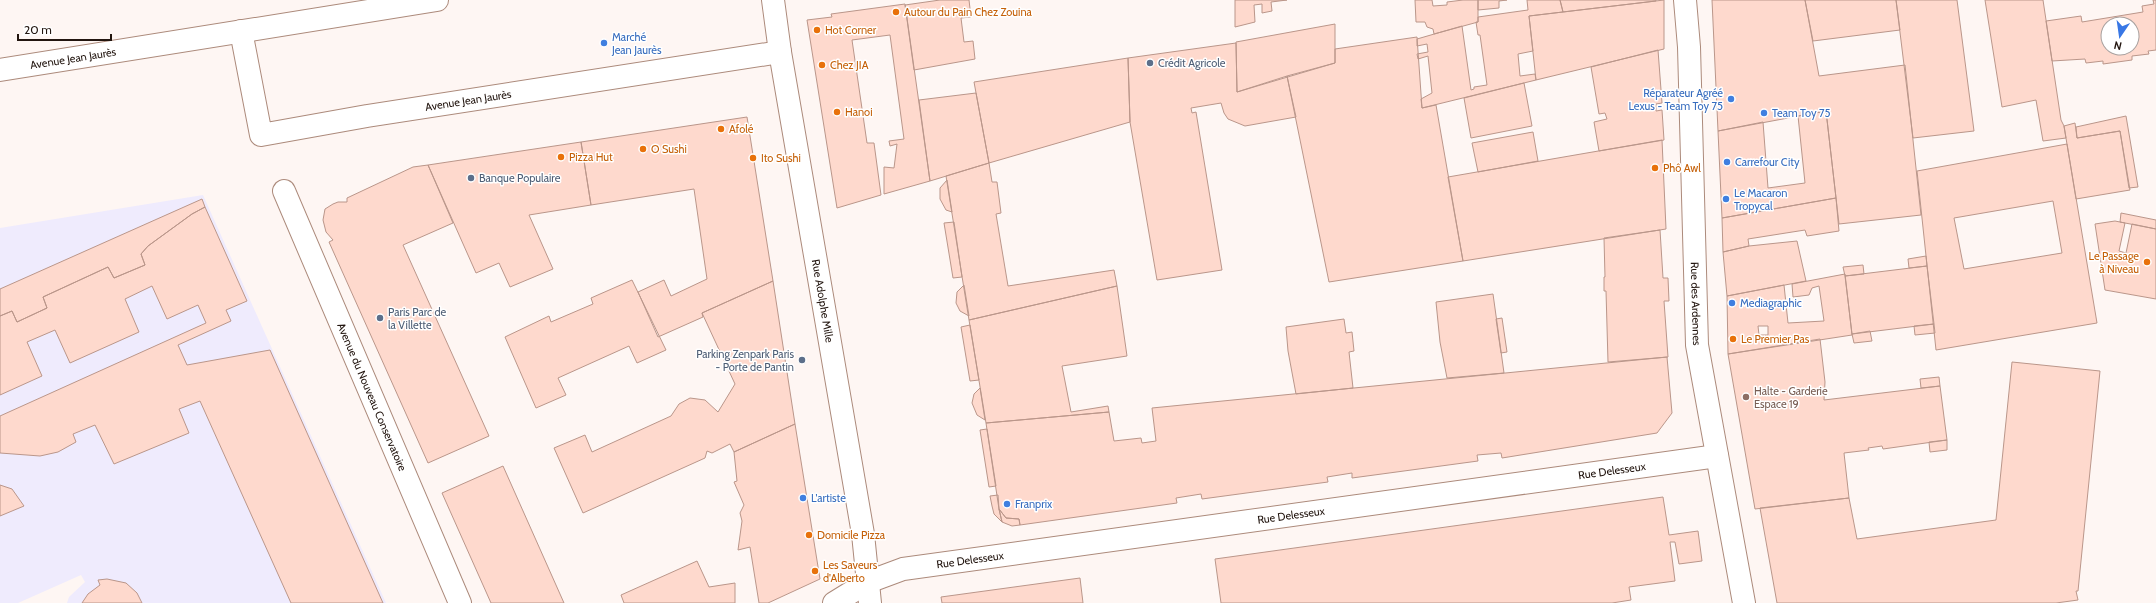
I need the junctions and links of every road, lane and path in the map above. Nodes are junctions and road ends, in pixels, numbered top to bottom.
1 (438, 0) edge
2 (773, 0) edge
3 (1685, 0) edge
4 (241, 31) junction
5 (780, 52) junction
6 (0, 70) edge
7 (284, 191) dead end
8 (1717, 456) junction
9 (869, 593) edge
10 (460, 603) edge
11 (834, 603) edge
12 (1744, 603) edge

1 - 4 street, Avenue Jean Jaurès
2 - 5 street, Rue Adolphe Mille
3 - 8 street, Rue des Ardennes
4 - 5 street, Avenue Jean Jaurès
4 - 6 street, Avenue Jean Jaurès
5 - 9 street, Rue Adolphe Mille
7 - 10 street, Avenue du Nouveau Conservatoire
8 - 9 street, Rue Delesseux
8 - 12 street, Rue des Ardennes
9 - 11 street, Rue Delesseux

